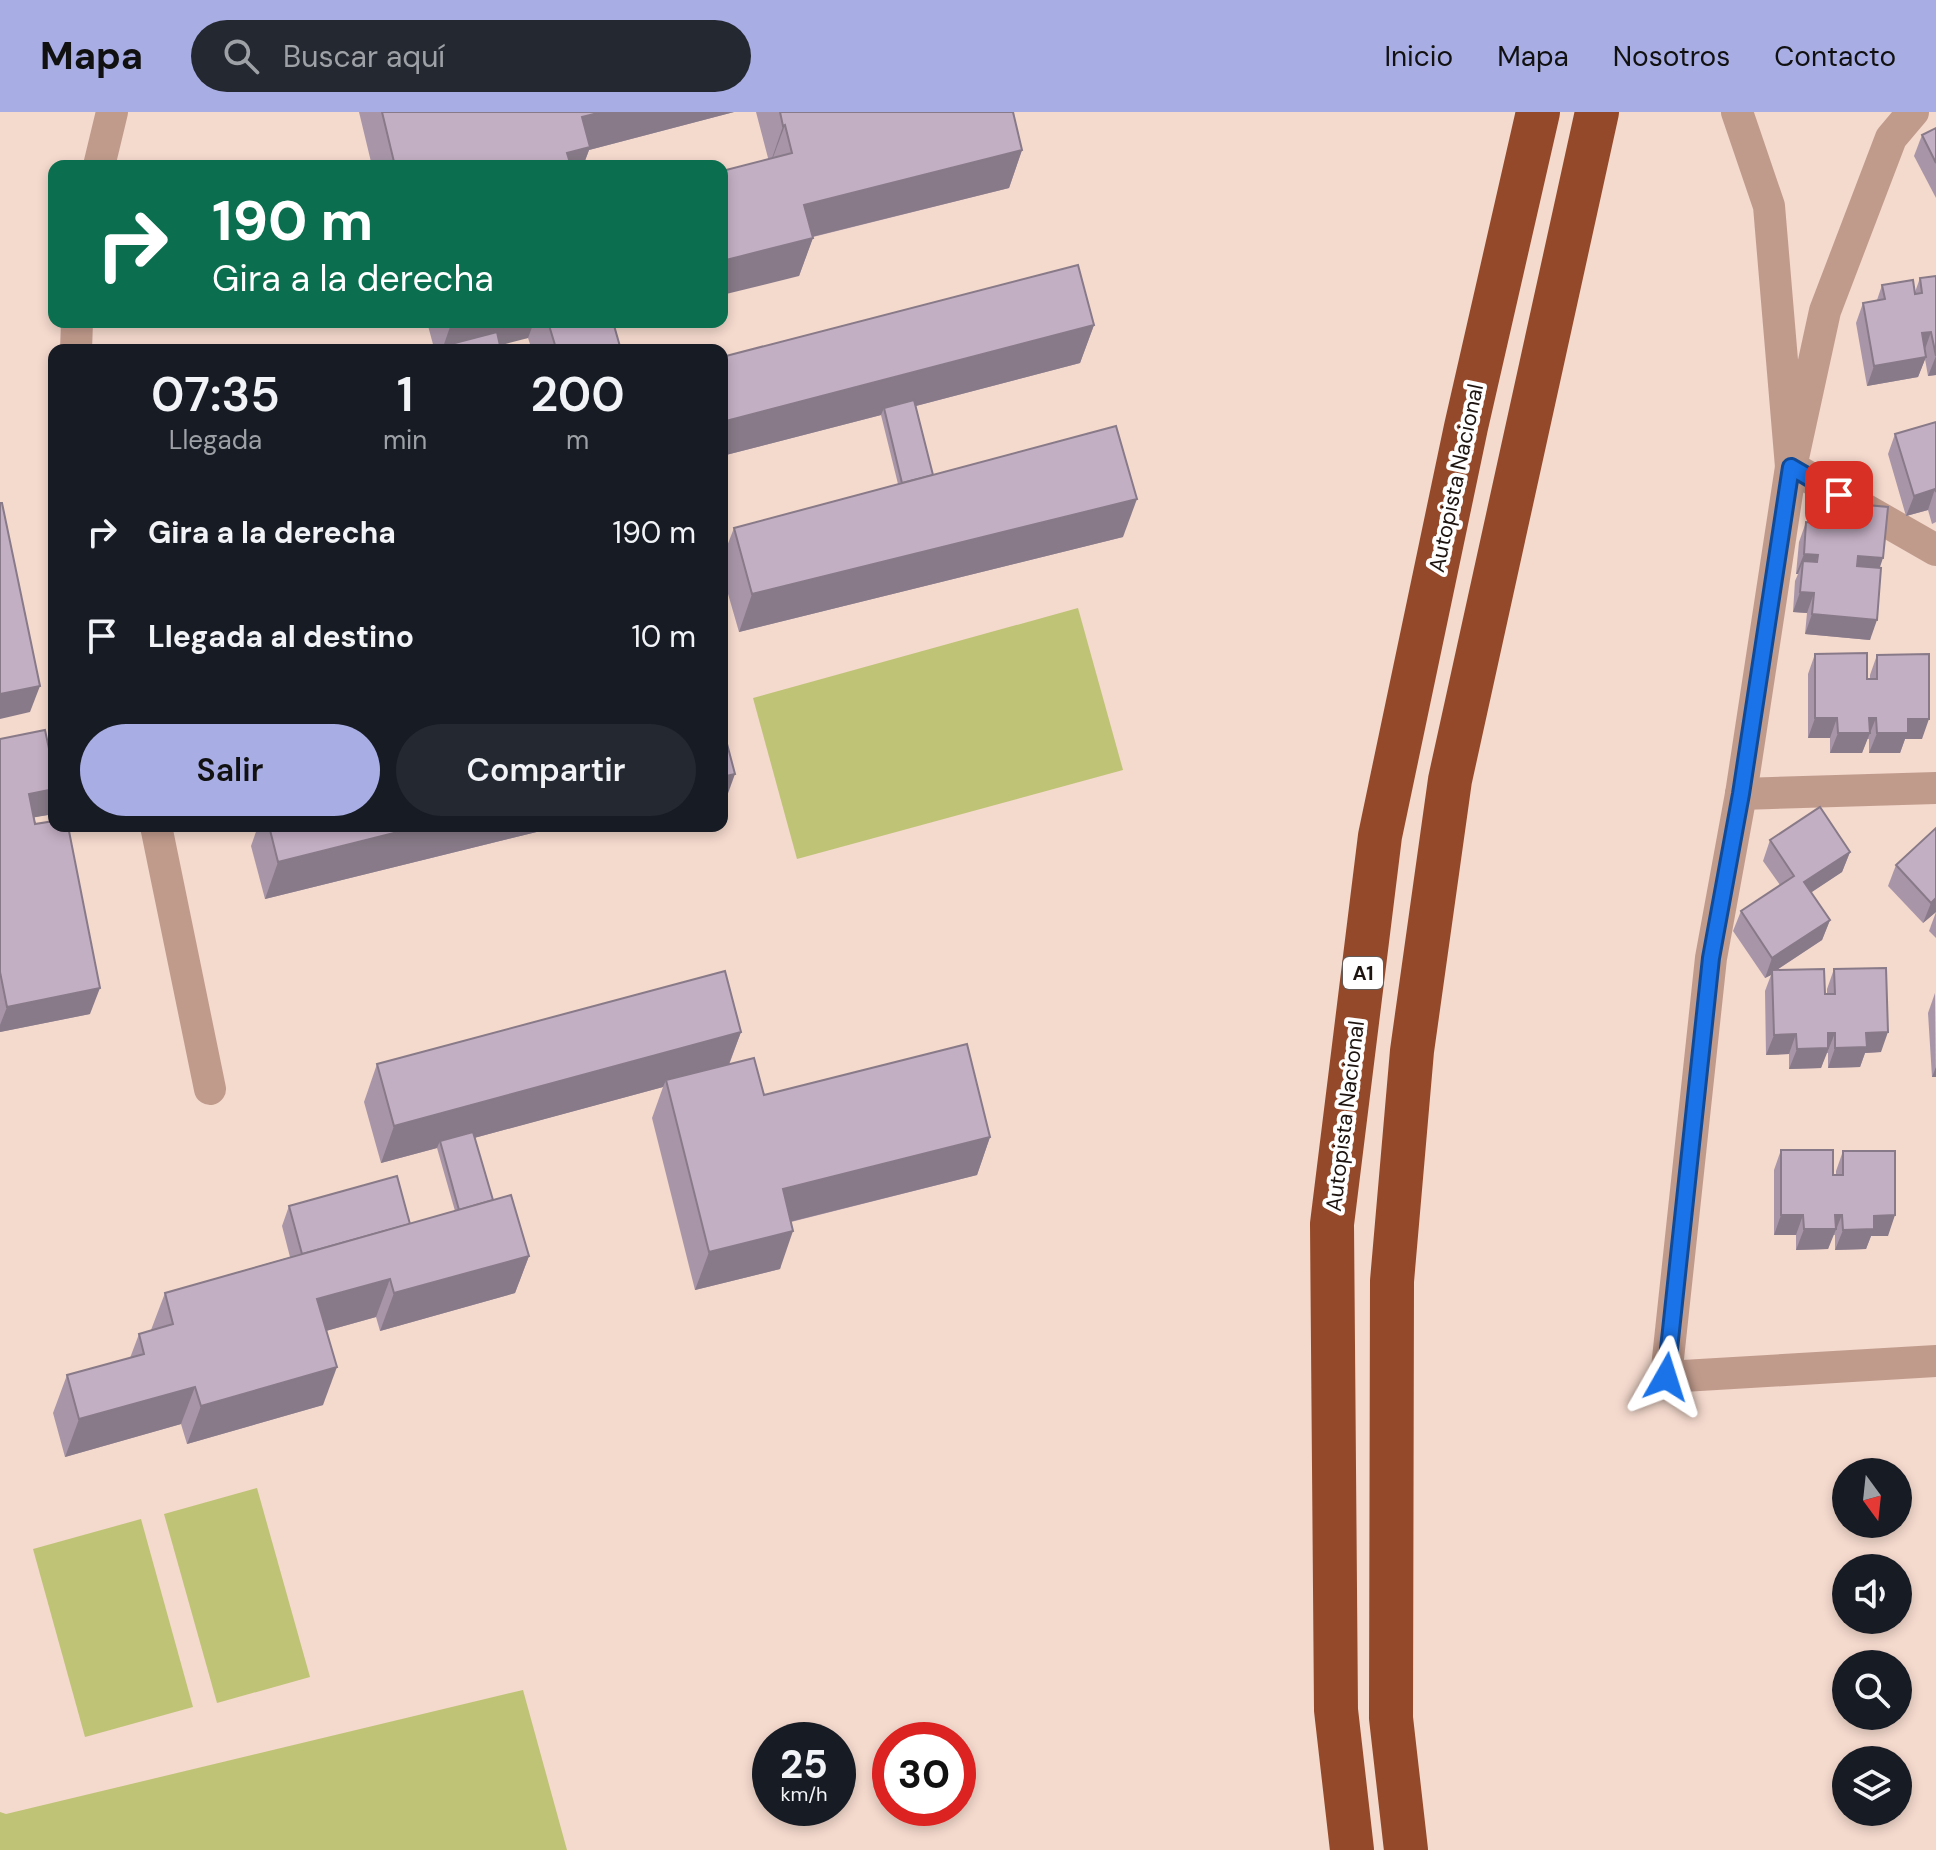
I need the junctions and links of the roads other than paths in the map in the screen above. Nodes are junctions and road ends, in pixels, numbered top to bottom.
1 (112, 112) edge
2 (1538, 112) edge
3 (1597, 112) edge
4 (1737, 112) edge
5 (1913, 112) edge
6 (100, 160) edge
7 (1791, 467) junction
8 (1936, 550) edge
9 (1936, 788) edge
10 (1741, 794) junction
11 (157, 832) edge
12 (210, 1089) dead end
13 (1936, 1361) edge
14 (1352, 1850) edge
15 (1406, 1850) edge

1 - 6 street
2 - 14 highway, Autopista Nacional / A1
3 - 15 highway
4 - 7 street
5 - 7 street
7 - 8 street
7 - 10 street
9 - 10 street
10 - 13 street
11 - 12 street

